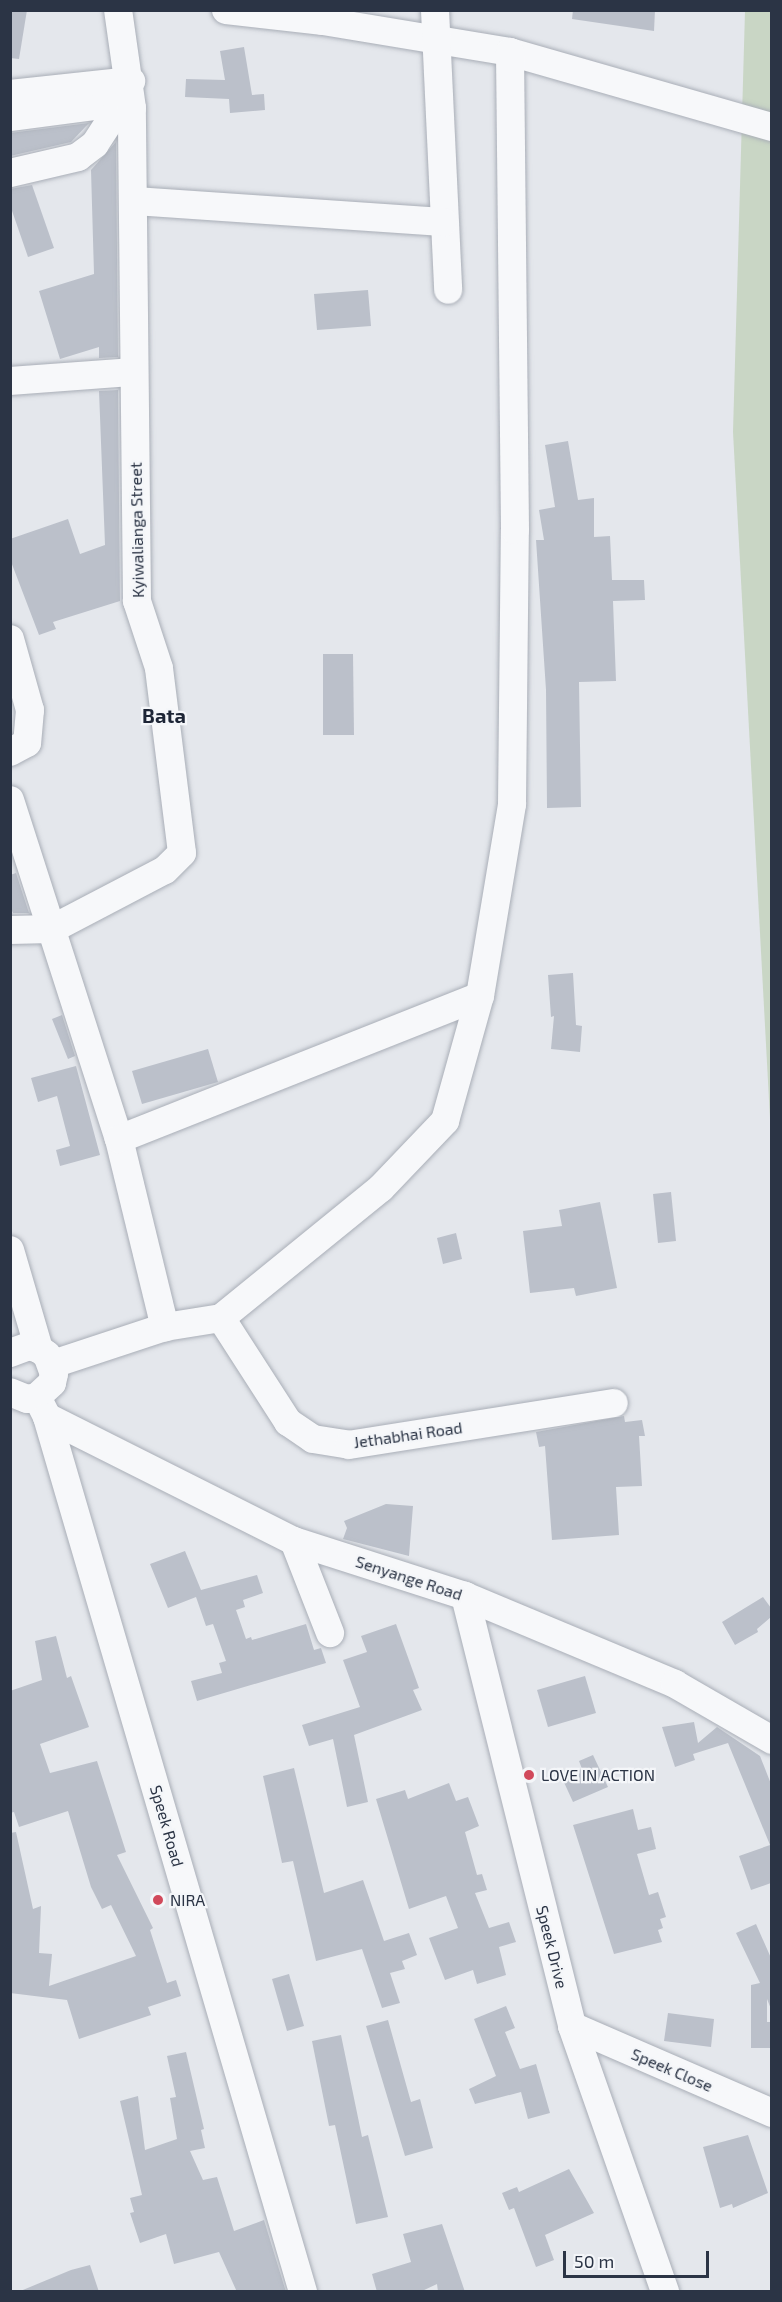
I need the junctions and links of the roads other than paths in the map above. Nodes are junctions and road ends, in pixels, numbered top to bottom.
1 (118, 10) edge
2 (226, 10) edge
3 (435, 10) edge
4 (436, 39) junction
5 (510, 52) junction
6 (10, 94) edge
7 (127, 99) junction
8 (10, 117) edge
9 (771, 128) edge
10 (10, 173) edge
11 (134, 201) junction
12 (443, 222) junction
13 (448, 290) dead end
14 (134, 372) junction
15 (10, 381) edge
16 (10, 639) edge
17 (10, 752) edge
18 (10, 800) edge
19 (52, 929) junction
20 (10, 930) edge
21 (480, 996) junction
22 (119, 1139) junction
23 (10, 1250) edge
24 (221, 1318) junction
25 (165, 1327) junction
26 (10, 1353) edge
27 (46, 1356) junction
28 (32, 1402) edge
29 (614, 1404) dead end
30 (294, 1541) junction
31 (465, 1596) junction
32 (330, 1633) dead end
33 (771, 1740) edge
34 (572, 2026) junction
35 (771, 2113) edge
36 (303, 2292) edge
37 (665, 2292) edge

1 - 7 street, Kyiwalianga Street
2 - 4 street
3 - 4 street
4 - 5 street
4 - 12 street
5 - 9 street
5 - 21 street
6 - 7 street
7 - 8 street
7 - 10 street
7 - 11 street, Kyiwalianga Street
11 - 12 street
11 - 14 street, Kyiwalianga Street
12 - 13 street
14 - 15 street
14 - 19 street, Kyiwalianga Street
16 - 17 street
18 - 19 street
19 - 20 street, Kyiwalianga Street
19 - 22 street
21 - 22 street
21 - 24 street
22 - 25 street
23 - 27 street
24 - 25 street
24 - 29 street, Jethabhai Road
25 - 27 street
26 - 27 street
27 - 28 street
28 - 30 street, Senyange Road
28 - 36 street, Speek Road
30 - 31 street, Senyange Road
30 - 32 street
31 - 33 street, Senyange Road
31 - 34 street, Speek Drive
34 - 35 street, Speek Close
34 - 37 street, Speek Drive

